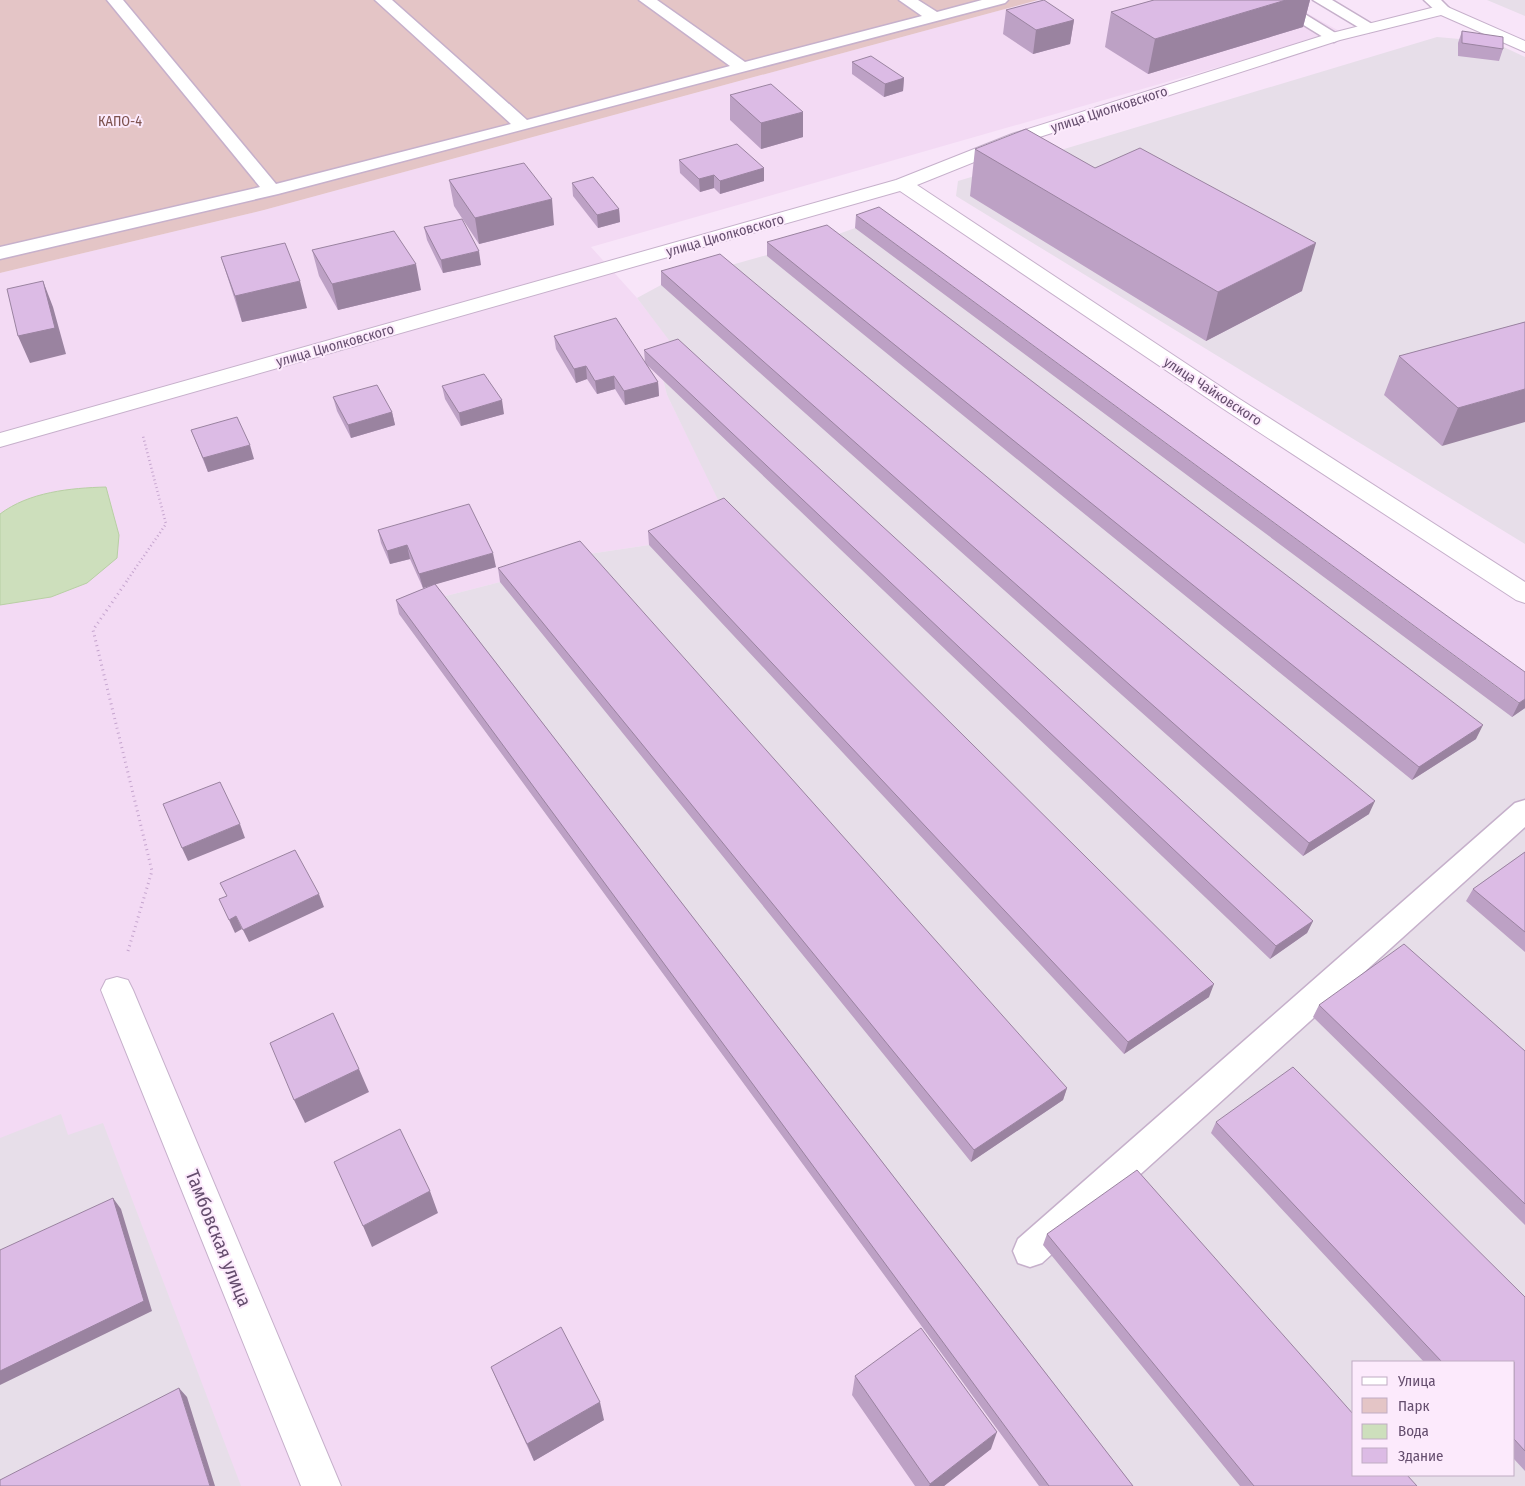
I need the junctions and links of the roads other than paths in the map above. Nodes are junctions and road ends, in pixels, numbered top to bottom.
1 (116, 0) edge
2 (383, 0) edge
3 (647, 0) edge
4 (907, 0) edge
5 (1000, 0) edge
6 (1271, 0) edge
7 (1321, 0) edge
8 (1437, 5) edge
9 (935, 17) junction
10 (1369, 27) junction
11 (1334, 37) junction
12 (1525, 46) edge
13 (743, 68) junction
14 (524, 126) junction
15 (903, 184) junction
16 (272, 190) junction
17 (1, 251) edge
18 (0, 440) edge
19 (1525, 594) edge
20 (1525, 812) edge
21 (117, 990) road end
22 (1030, 1250) dead end
23 (321, 1486) edge

1 - 16 lane
2 - 14 lane
3 - 13 lane
4 - 9 lane
5 - 9 lane
6 - 11 lane
7 - 10 lane
8 - 10 street, улица Циолковского
8 - 12 street
9 - 13 lane
10 - 11 street, улица Циолковского
11 - 15 street, улица Циолковского
13 - 14 lane
14 - 16 lane
15 - 18 street, улица Циолковского
15 - 19 street, улица Чайковского
16 - 17 lane
20 - 22 lane
21 - 23 street, Тамбовская улица

